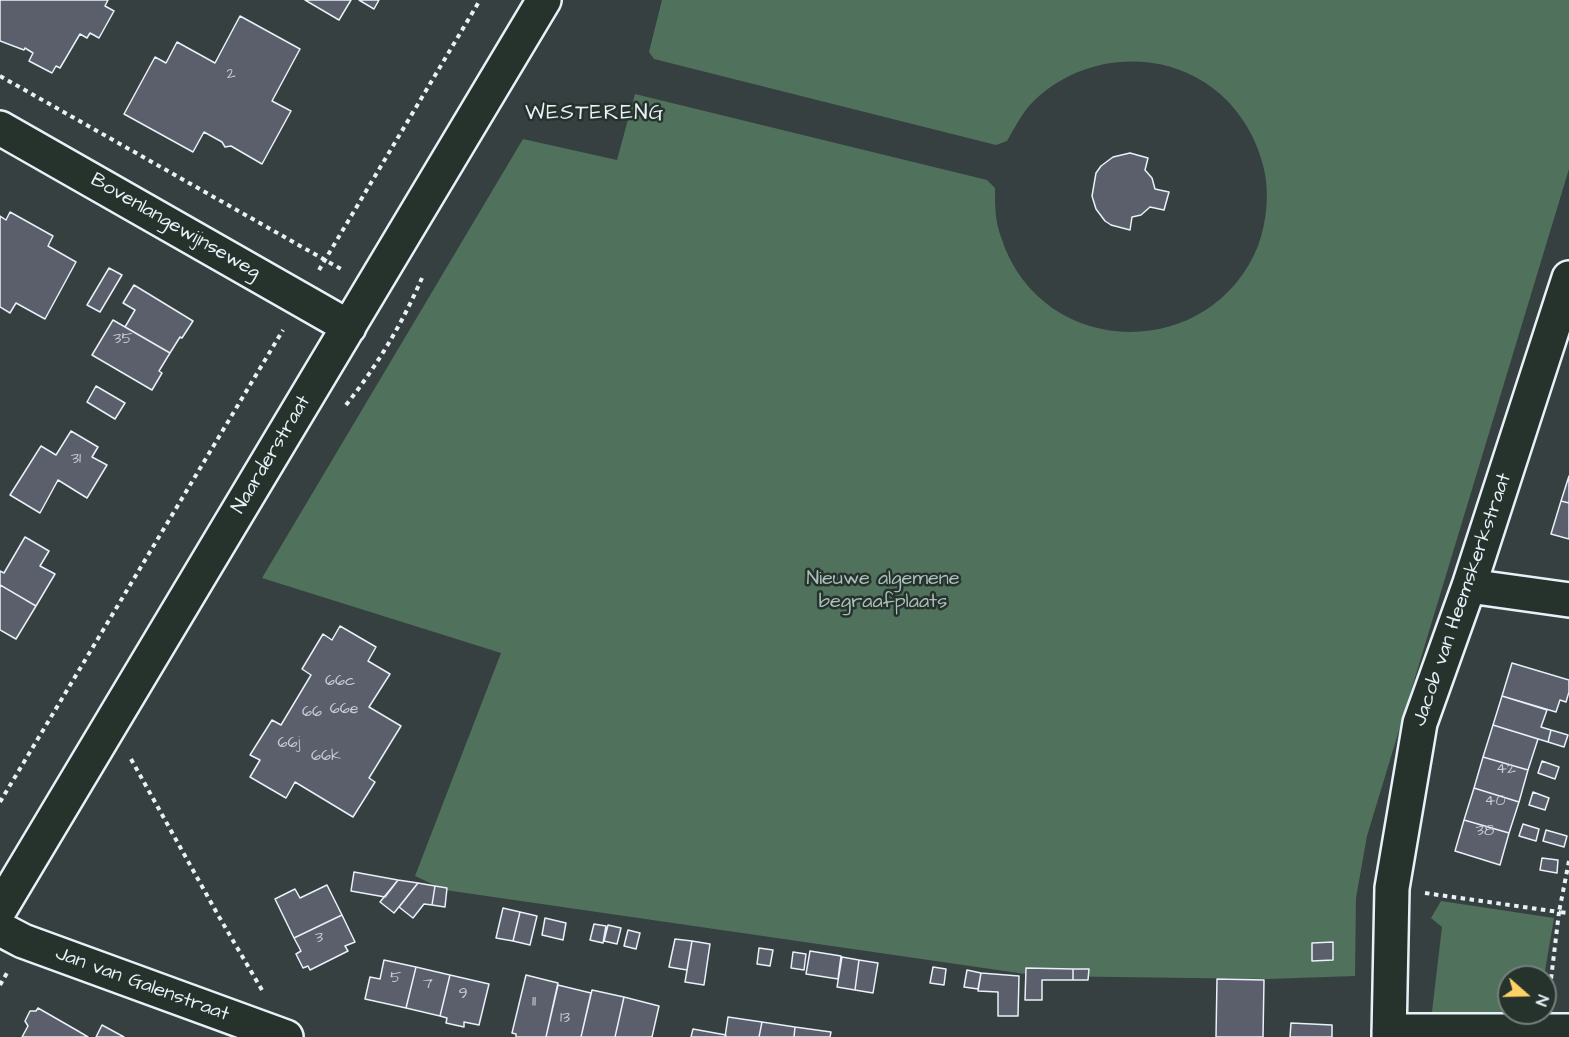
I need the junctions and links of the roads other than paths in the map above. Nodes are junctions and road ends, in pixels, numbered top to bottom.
1 (544, 0) edge
2 (0, 128) edge
3 (1569, 279) edge
4 (349, 327) junction
5 (1469, 586) junction
6 (1569, 600) edge
7 (0, 909) edge
8 (0, 928) edge
9 (1557, 1031) edge
10 (1389, 1034) edge
11 (286, 1037) edge

1 - 4 street, Naarderstraat
2 - 4 street, Bovenlangewijnseweg
3 - 5 street, Jacob van Heemskerkstraat
4 - 7 street, Naarderstraat
5 - 6 street
5 - 10 street, Jacob van Heemskerkstraat
8 - 11 street, Jan van Galenstraat
9 - 10 street

